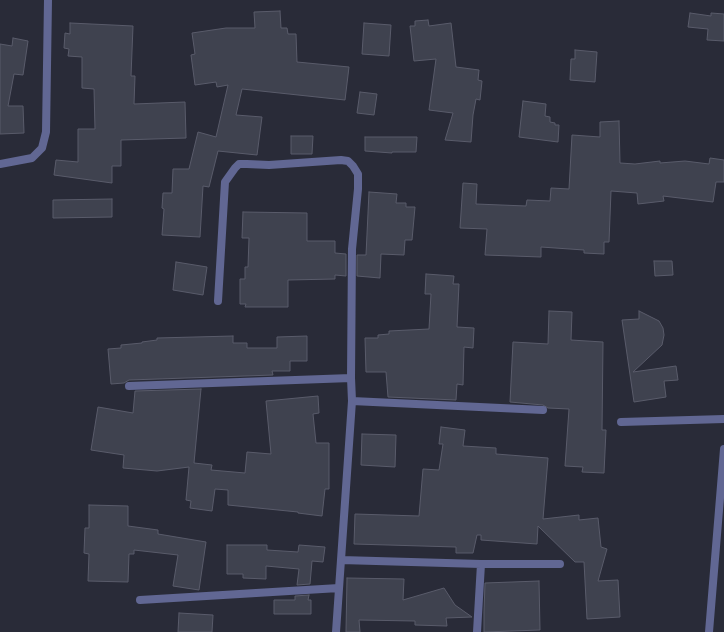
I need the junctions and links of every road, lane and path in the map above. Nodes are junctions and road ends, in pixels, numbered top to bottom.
1 (48, 0) edge
2 (0, 164) edge
3 (218, 301) dead end
4 (351, 378) junction
5 (129, 386) dead end
6 (352, 401) junction
7 (543, 410) dead end
8 (724, 419) edge
9 (621, 422) dead end
10 (724, 449) edge
11 (341, 560) junction
12 (481, 564) junction
13 (560, 564) dead end
14 (338, 588) junction
15 (140, 600) dead end
16 (336, 632) edge
17 (477, 632) edge
18 (709, 632) edge

1 - 2 street
3 - 4 street
4 - 5 street
4 - 6 street
6 - 7 street
6 - 11 street
8 - 9 street
10 - 18 street
11 - 12 street
11 - 14 street
12 - 13 street
12 - 17 street
14 - 15 street
14 - 16 street

